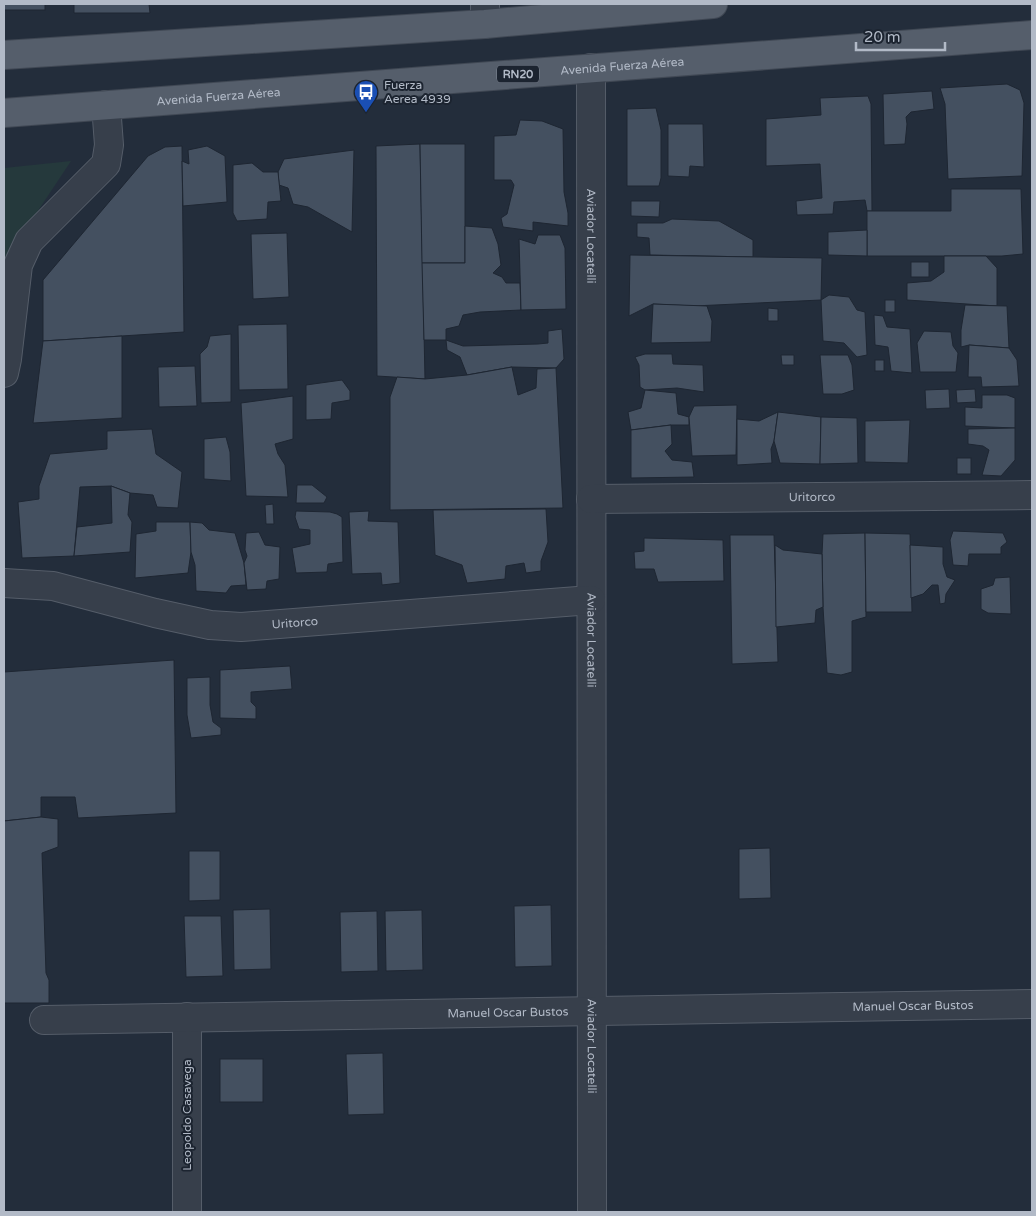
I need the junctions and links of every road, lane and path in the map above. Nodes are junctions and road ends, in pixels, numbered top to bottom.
1 (713, 4) edge
2 (485, 14) edge
3 (1032, 35) edge
4 (4, 55) edge
5 (591, 68) junction
6 (106, 105) junction
7 (4, 113) edge
8 (4, 373) edge
9 (1032, 495) edge
10 (591, 500) junction
11 (4, 583) edge
12 (591, 600) junction
13 (1032, 1004) edge
14 (592, 1010) junction
15 (187, 1017) junction
16 (44, 1020) dead end
17 (187, 1212) edge
18 (592, 1212) edge

1 - 2 main road
2 - 4 main road
3 - 5 main road, Avenida Fuerza Aérea / RN20
5 - 6 main road, Avenida Fuerza Aérea / RN20
5 - 10 street, Aviador Locatelli
6 - 7 main road, Avenida Fuerza Aérea / RN20
6 - 8 street
9 - 10 street, Uritorco
10 - 12 street, Aviador Locatelli
11 - 12 street, Uritorco
12 - 14 street, Aviador Locatelli
13 - 14 street, Manuel Oscar Bustos
14 - 15 street, Manuel Oscar Bustos
14 - 18 street, Aviador Locatelli
15 - 16 street, Manuel Oscar Bustos
15 - 17 street, Leopoldo Casavega

